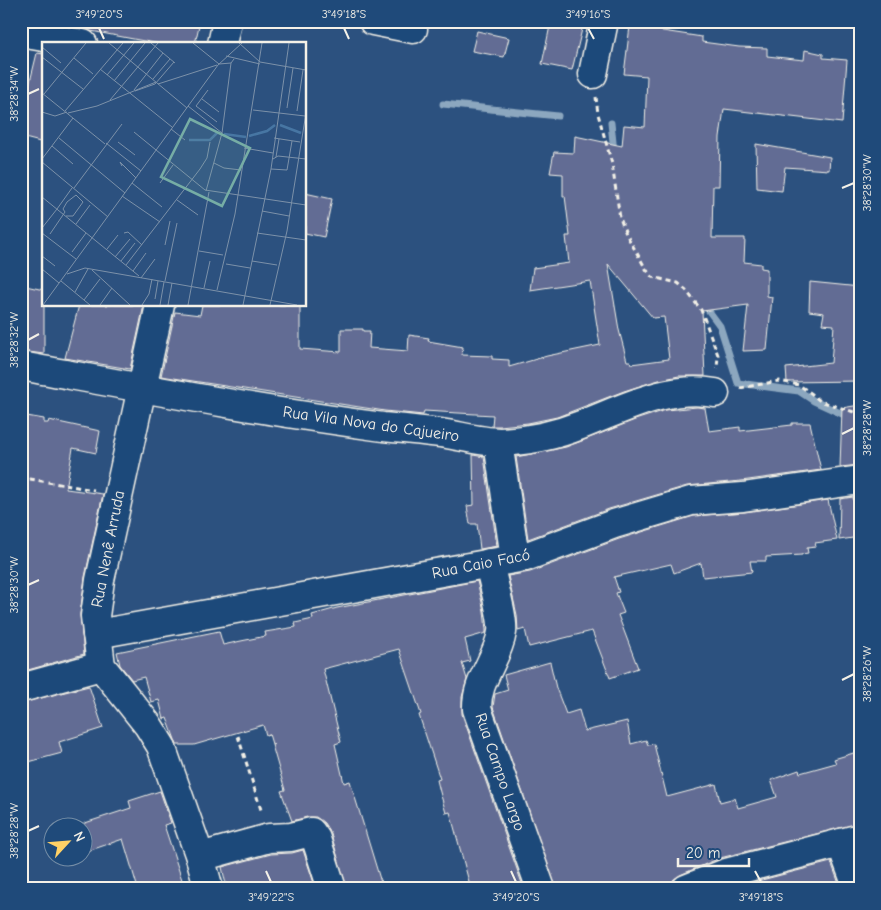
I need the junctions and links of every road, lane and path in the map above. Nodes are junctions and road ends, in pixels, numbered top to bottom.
1 (227, 21) edge
2 (373, 21) edge
3 (604, 21) edge
4 (413, 29) dead end
5 (21, 33) edge
6 (72, 42) edge
7 (222, 42) edge
8 (593, 74) joint
9 (160, 306) edge
10 (21, 366) edge
11 (142, 388) junction
12 (715, 393) junction
13 (860, 414) edge
14 (498, 442) junction
15 (860, 480) edge
16 (21, 481) edge
17 (118, 494) junction
18 (515, 558) junction
19 (489, 563) junction
20 (97, 634) junction
21 (101, 666) junction
22 (21, 688) edge
23 (238, 736) dead end
24 (269, 838) junction
25 (850, 840) edge
26 (200, 857) junction
27 (209, 889) edge
28 (332, 889) edge
29 (541, 889) edge
30 (686, 889) edge
31 (858, 889) edge

1 - 7 street
2 - 4 street
3 - 8 street
5 - 6 street
8 - 12 path
9 - 11 street, Rua Nenê Arruda
10 - 11 street, Rua Vila Nova do Cajueiro
11 - 14 street, Rua Vila Nova do Cajueiro
11 - 17 street, Rua Nenê Arruda
12 - 13 path
12 - 14 street, Rua Vila Nova do Cajueiro
14 - 18 street
15 - 18 street, Rua Caio Facó
16 - 17 path
17 - 20 street, Rua Nenê Arruda
18 - 19 street, Rua Caio Facó
19 - 20 street, Rua Caio Facó
19 - 29 street, Rua Campo Largo
20 - 21 street, Rua Nenê Arruda
21 - 22 street
21 - 26 street
23 - 24 path
24 - 26 street
24 - 28 street
25 - 30 street
25 - 31 street
26 - 27 street

